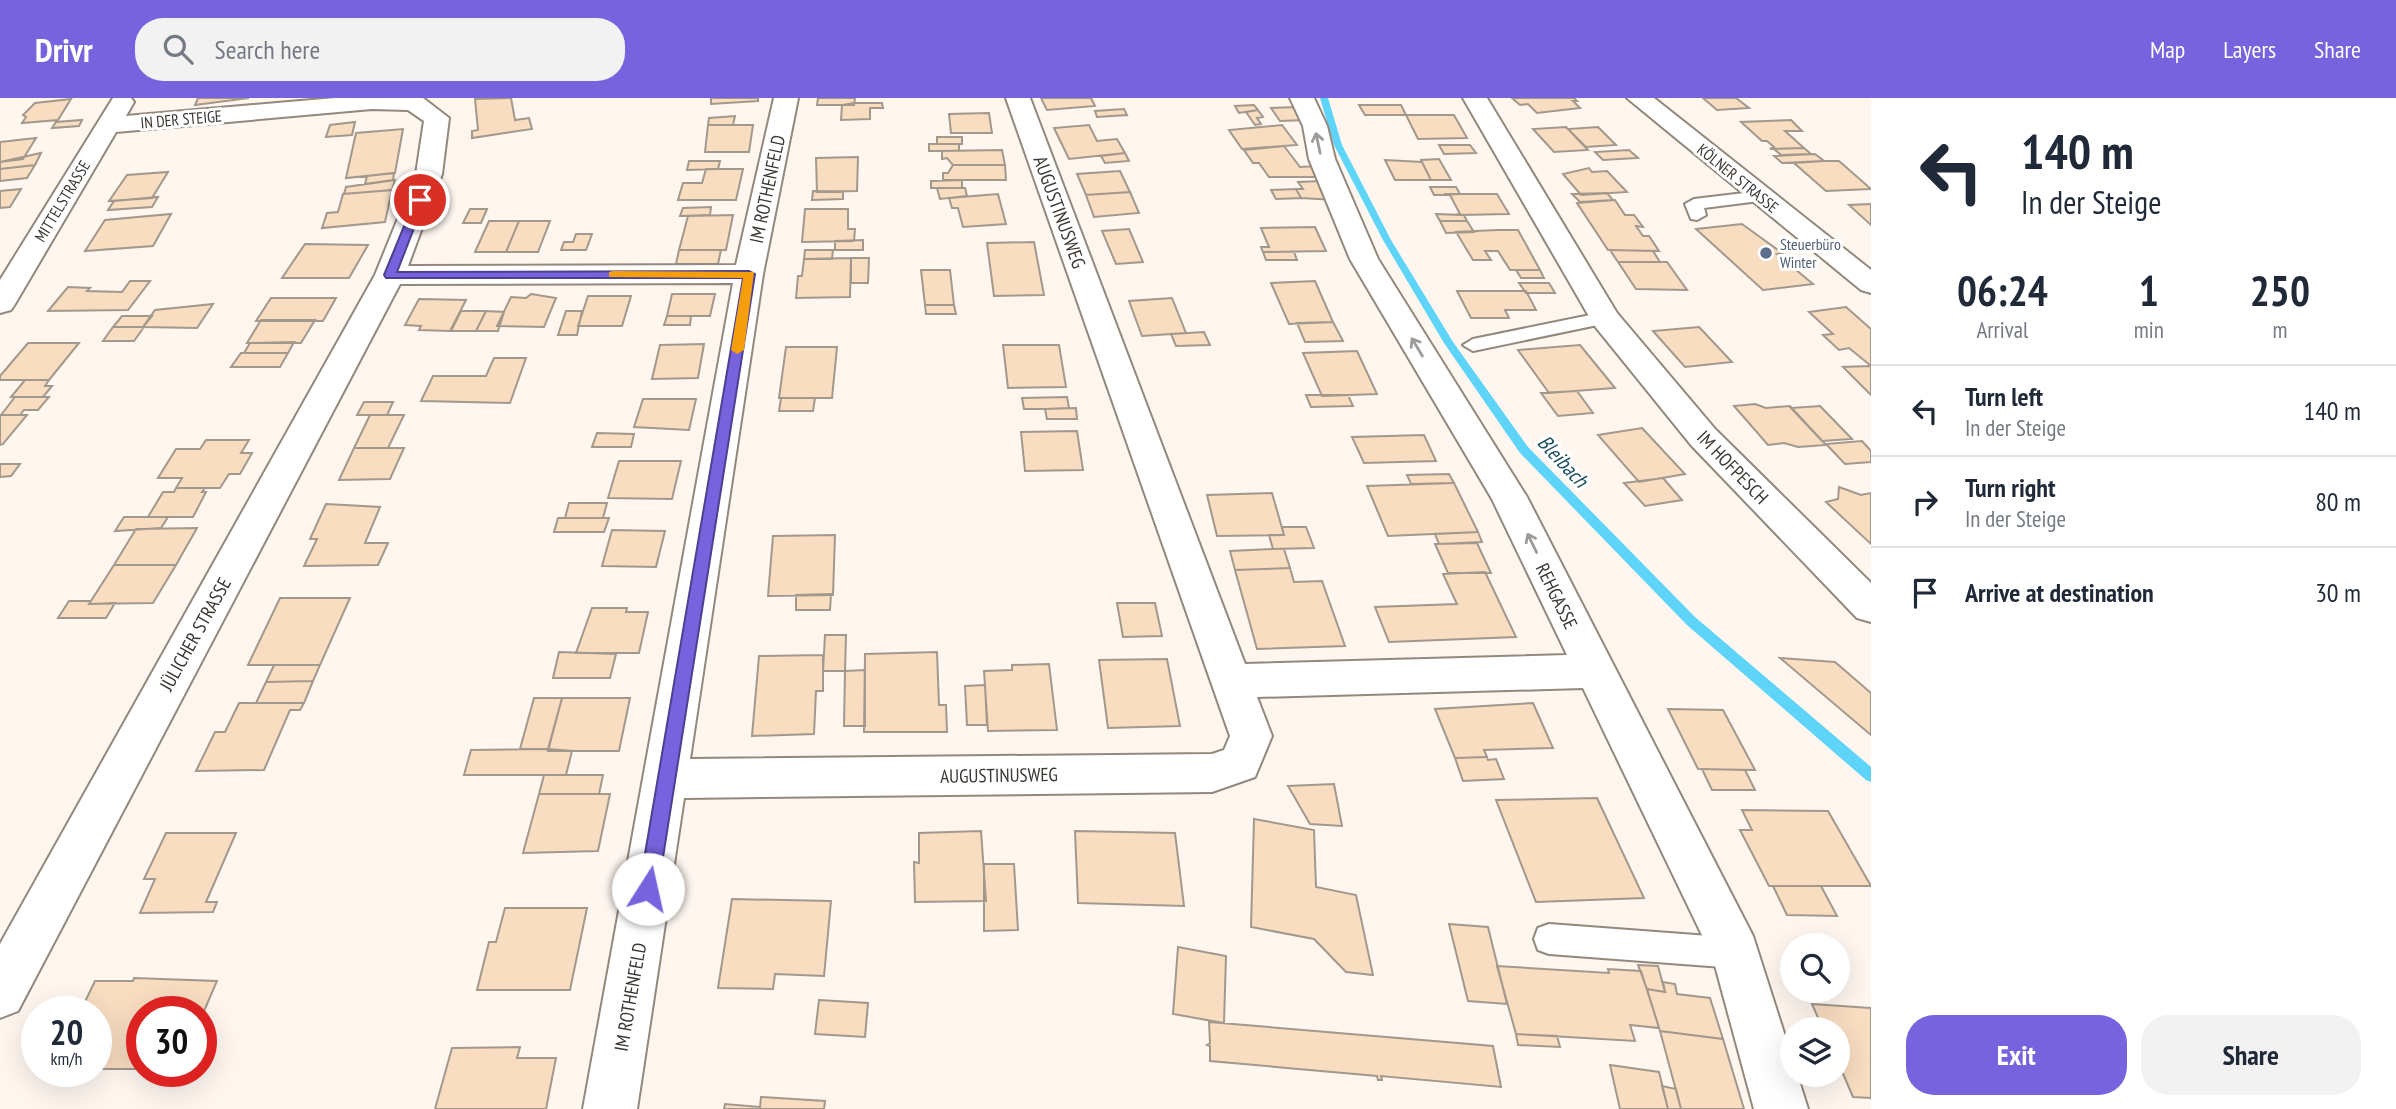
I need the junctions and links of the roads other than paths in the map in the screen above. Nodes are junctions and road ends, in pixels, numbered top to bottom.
1 (124, 98) edge
2 (786, 98) edge
3 (1018, 98) edge
4 (1302, 98) edge
5 (1475, 98) edge
6 (1639, 98) edge
7 (109, 125) junction
8 (1760, 196) junction
9 (1697, 215) dead end
10 (749, 274) junction
11 (390, 275) junction
12 (1871, 284) edge
13 (0, 304) edge
14 (1605, 318) junction
15 (1473, 345) dead end
16 (1871, 607) edge
17 (1593, 671) junction
18 (1232, 681) junction
19 (667, 779) junction
20 (1549, 939) dead end
21 (1736, 953) junction
22 (0, 992) edge
23 (610, 1109) edge
24 (1781, 1109) edge

1 - 7 street, MITTELSTRASSE
2 - 10 street, IM ROTHENFELD
3 - 18 street, AUGUSTINUSWEG
17 -> 4 street, REHGASSE
5 - 14 street, IM HOFPESCH
6 - 8 street, KÖLNER STRASSE
7 - 11 street, IN DER STEIGE
7 - 13 street, MITTELSTRASSE
8 - 9 lane
8 - 12 street, KÖLNER STRASSE
10 - 11 street
10 - 19 street, IM ROTHENFELD
11 - 22 street, JÜLICHER STRASSE
14 - 15 lane
14 - 16 street, IM HOFPESCH
17 - 18 street
17 - 21 street, REHGASSE
18 - 19 street, AUGUSTINUSWEG
19 - 23 street, IM ROTHENFELD
20 - 21 lane
21 - 24 street, REHGASSE

